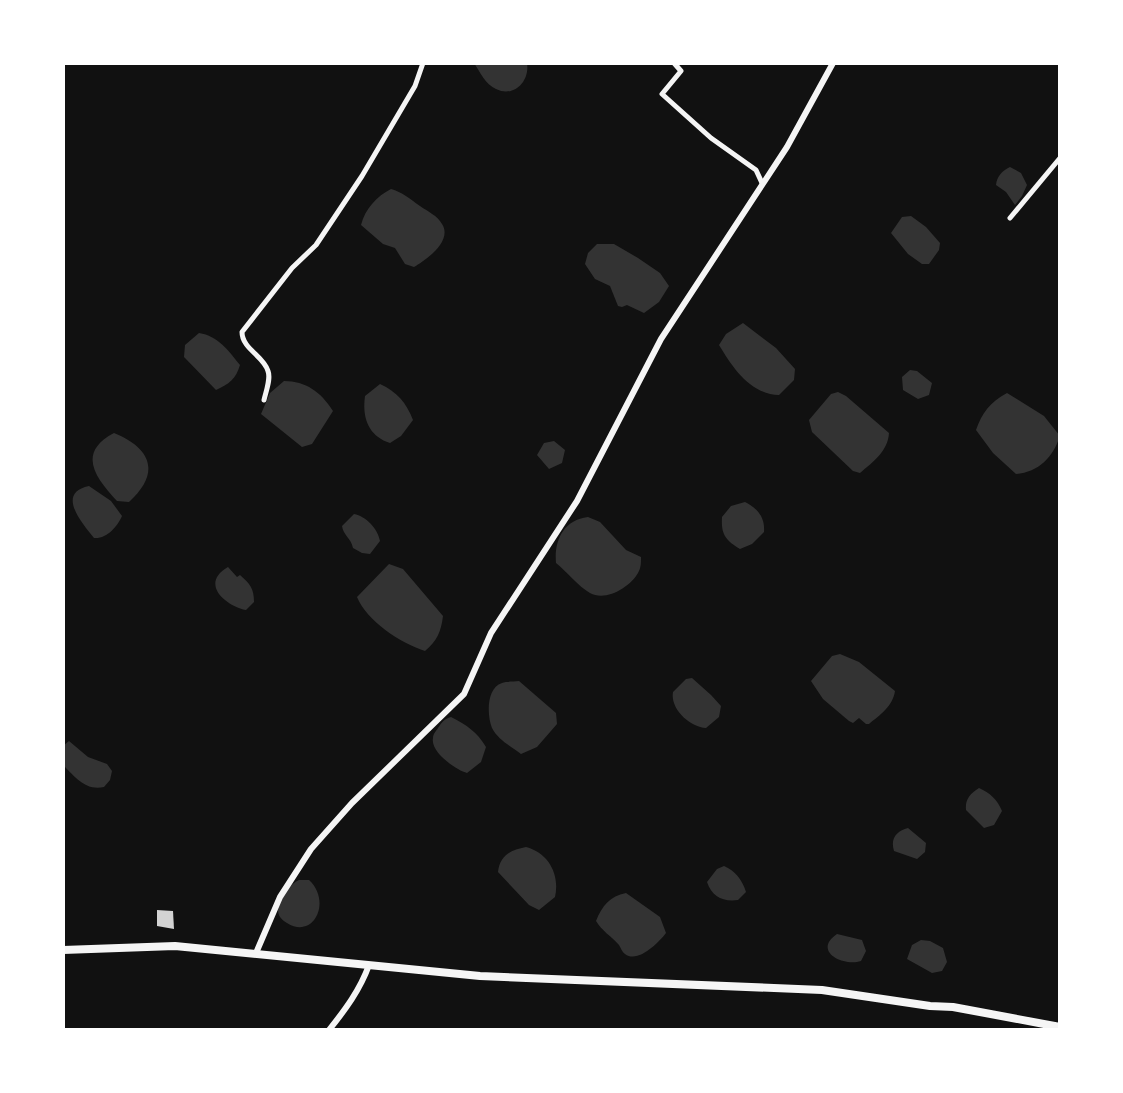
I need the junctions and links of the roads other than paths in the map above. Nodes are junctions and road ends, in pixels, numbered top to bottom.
1 (424, 63) edge
2 (674, 63) edge
3 (833, 63) edge
4 (1060, 158) edge
5 (762, 183) junction
6 (1010, 218) dead end
7 (264, 400) dead end
8 (63, 950) edge
9 (256, 953) junction
10 (369, 965) junction
11 (1060, 1027) edge
12 (329, 1030) edge

1 - 7 street
2 - 5 street
3 - 5 street
4 - 6 street
5 - 9 street
8 - 9 highway
9 - 10 highway
10 - 11 highway
10 - 12 street

